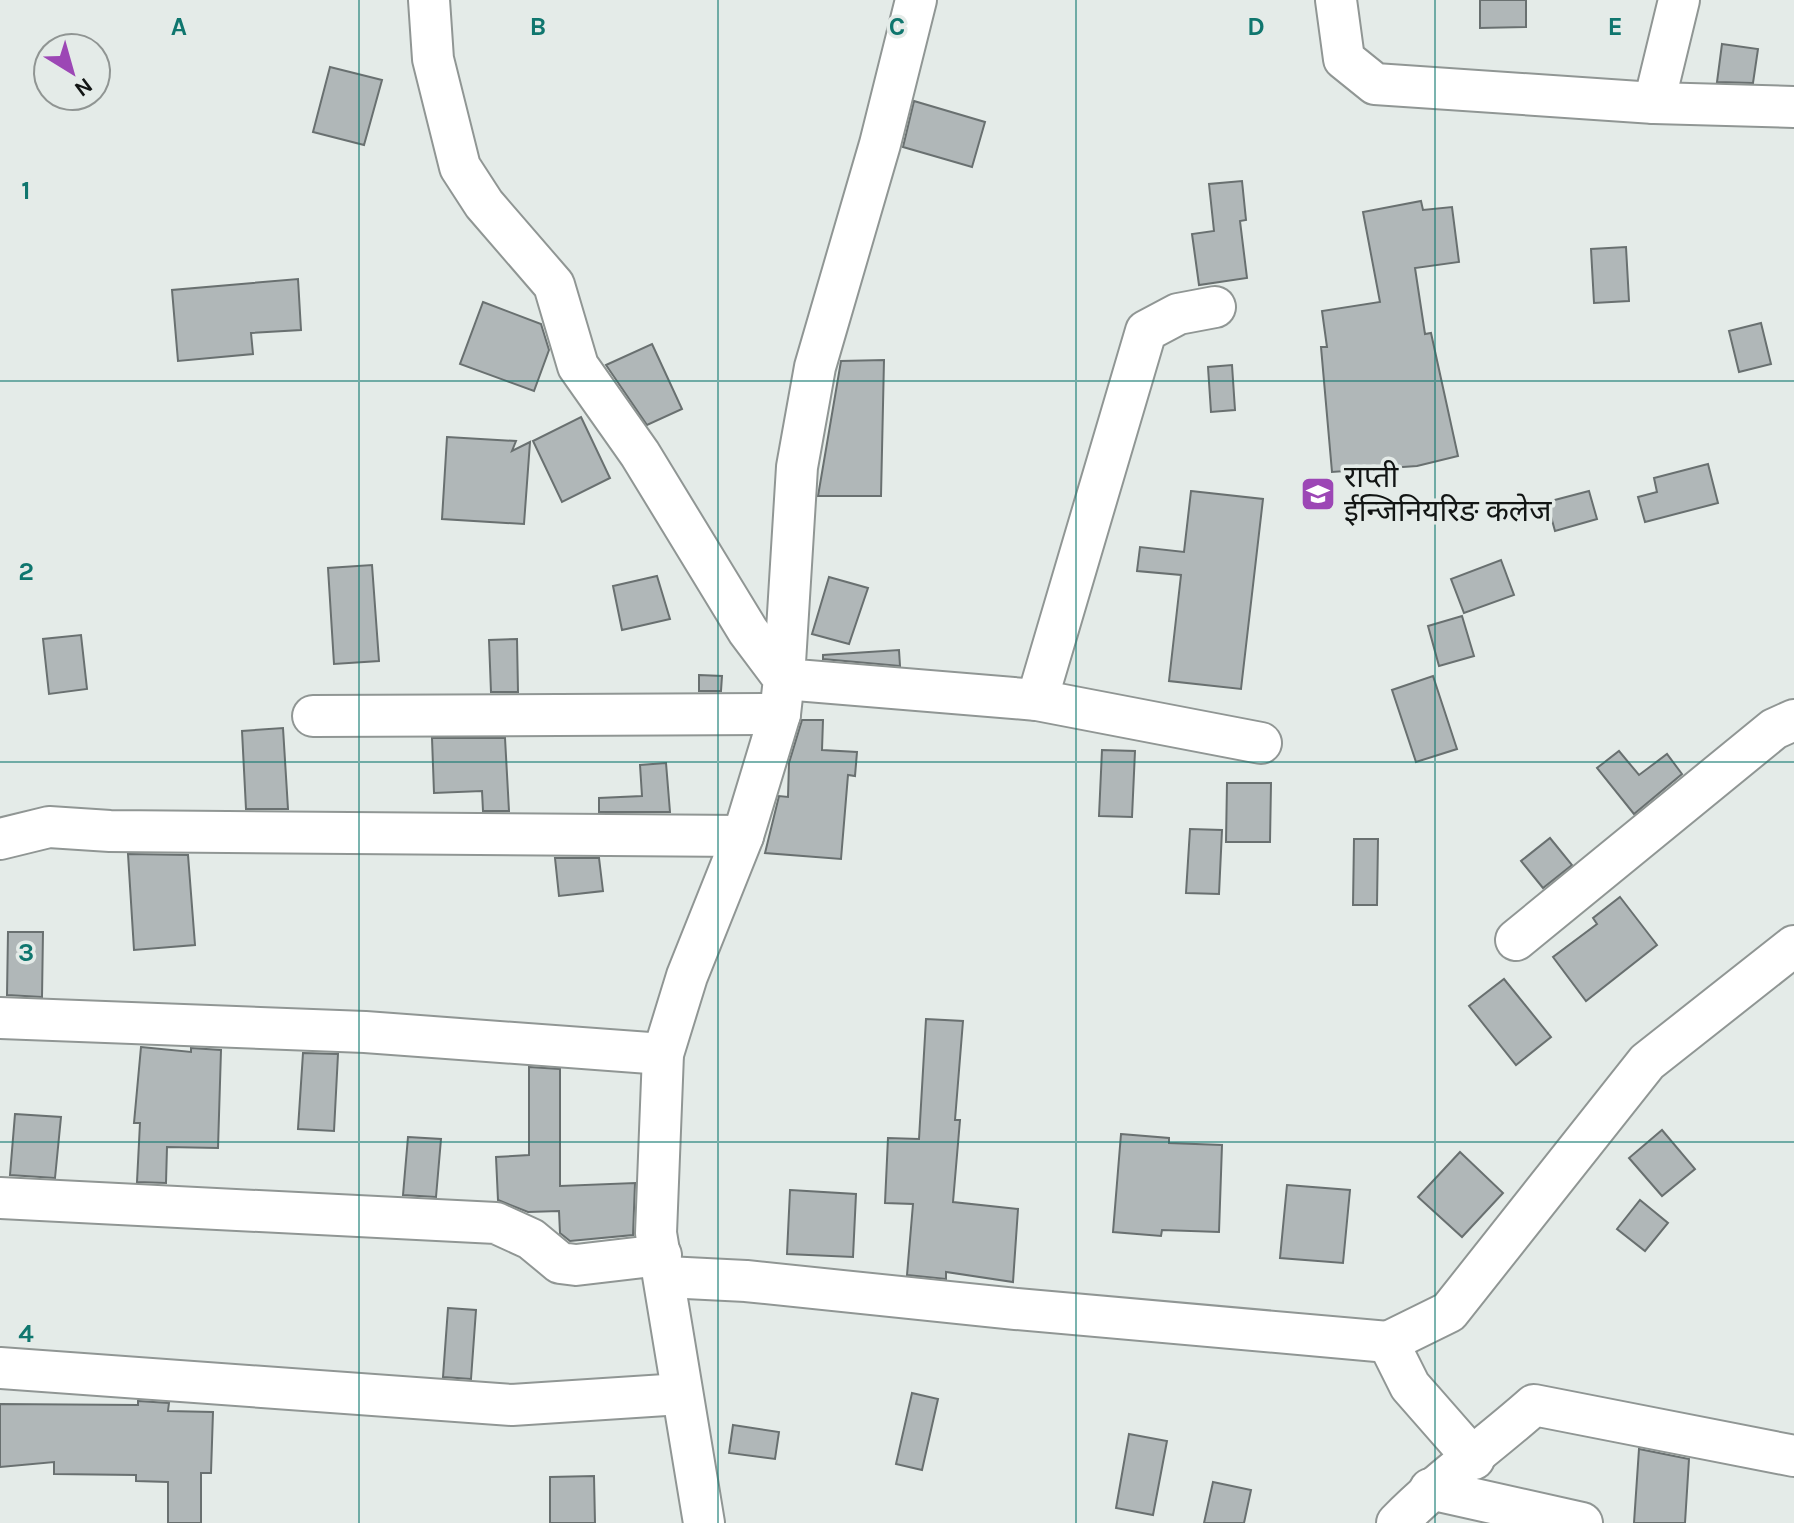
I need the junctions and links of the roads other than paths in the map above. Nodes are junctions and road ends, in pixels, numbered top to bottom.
1 (429, 0) edge
2 (916, 0) edge
3 (1336, 0) edge
4 (1679, 0) edge
5 (1654, 103) junction
6 (1794, 107) edge
7 (1215, 307) dead end
8 (782, 696) junction
9 (1037, 700) junction
10 (313, 716) dead end
11 (1794, 720) edge
12 (1261, 743) dead end
13 (743, 836) junction
14 (0, 839) edge
15 (1516, 940) dead end
16 (1794, 946) edge
17 (0, 1018) edge
18 (663, 1054) junction
19 (0, 1198) edge
20 (663, 1266) junction
21 (1388, 1342) junction
22 (0, 1368) edge
23 (681, 1394) junction
24 (1794, 1456) edge
25 (1474, 1459) junction
26 (1430, 1489) junction
27 (704, 1523) edge
28 (1397, 1523) edge
29 (1582, 1523) edge

1 - 8 street
2 - 8 street
3 - 5 street
4 - 5 street
5 - 6 street
7 - 9 street
8 - 9 street
8 - 10 street
8 - 13 street
9 - 12 street
11 - 15 street
13 - 14 street
13 - 18 street
16 - 21 street
17 - 18 street
18 - 20 street
19 - 20 street
20 - 21 street
20 - 23 street
21 - 25 street
22 - 23 street
23 - 27 street
24 - 25 street
25 - 26 street
26 - 28 street
26 - 29 street

